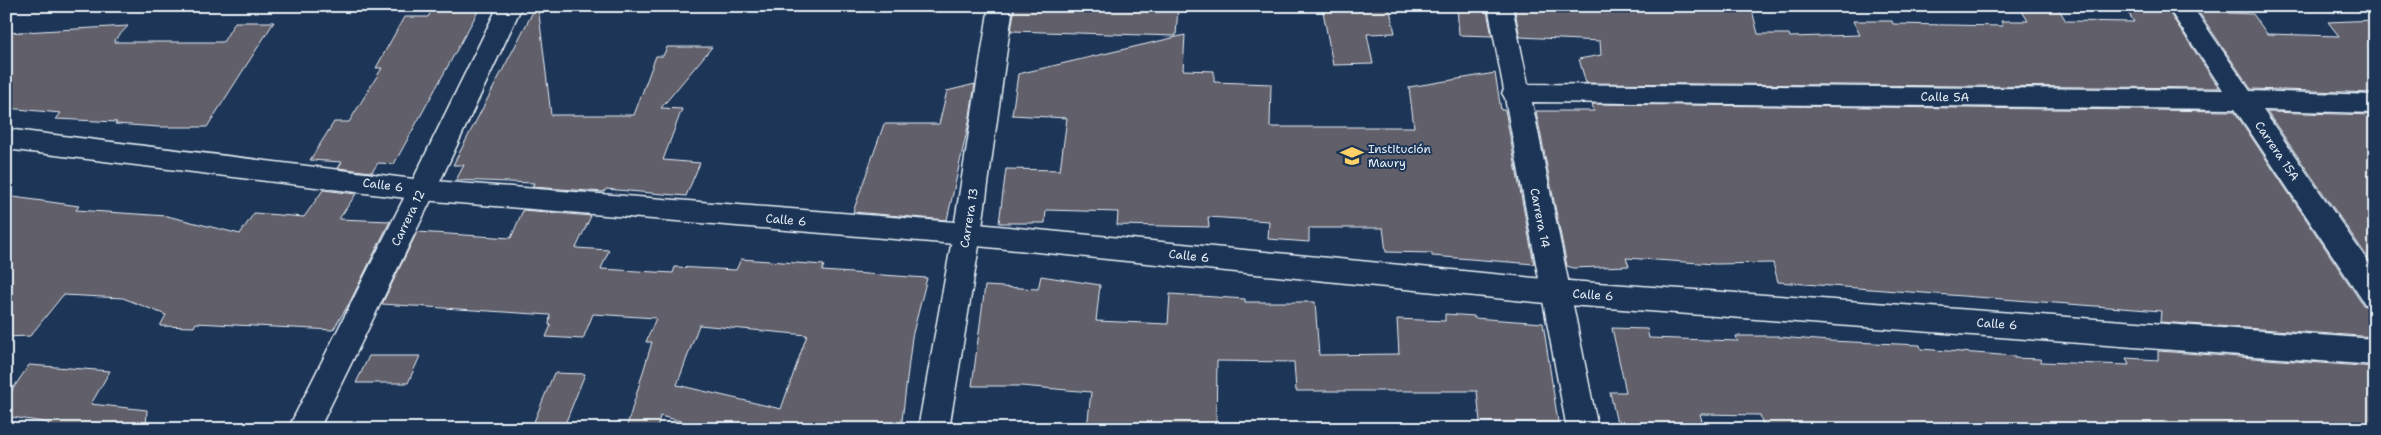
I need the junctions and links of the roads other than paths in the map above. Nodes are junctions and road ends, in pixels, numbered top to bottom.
1 (510, 6) edge
2 (1001, 6) edge
3 (1500, 6) edge
4 (2179, 6) edge
5 (1515, 93) junction
6 (2242, 100) junction
7 (2375, 104) edge
8 (6, 139) edge
9 (422, 190) junction
10 (967, 234) junction
11 (1555, 292) junction
12 (2375, 296) edge
13 (2375, 352) edge
14 (303, 429) edge
15 (933, 429) edge
16 (1583, 429) edge

1 - 9 street, Carrera 12
2 - 10 street, Carrera 13
3 - 5 street, Carrera 14
4 - 6 street, Carrera 15A
5 - 6 street, Calle 5A
5 - 11 street, Carrera 14
6 - 7 street, Calle 5A
6 - 12 street, Carrera 15A
8 - 9 street, Calle 6
9 - 10 street, Calle 6
9 - 14 street, Carrera 12
10 - 11 street, Calle 6
10 - 15 street, Carrera 13
11 - 13 street, Calle 6
11 - 16 street, Carrera 14

